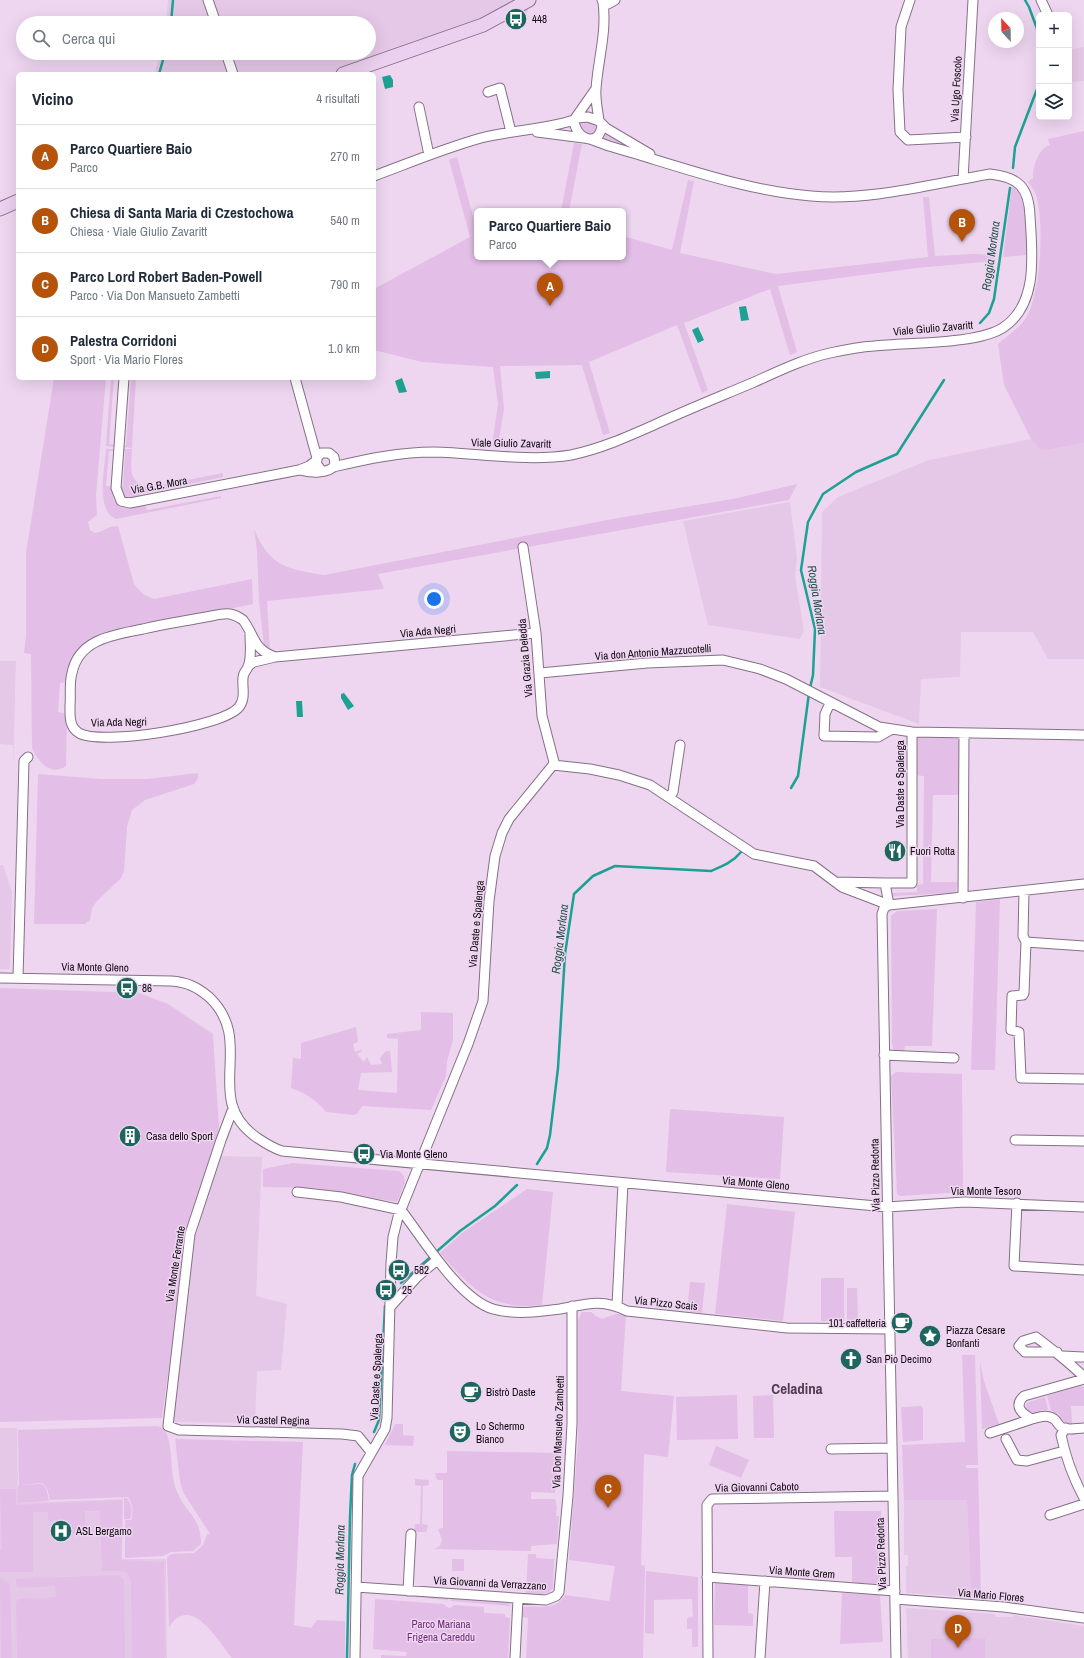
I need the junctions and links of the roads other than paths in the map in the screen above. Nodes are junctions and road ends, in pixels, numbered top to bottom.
1 (208, 0) edge
2 (513, 0) edge
3 (529, 0) edge
4 (910, 0) edge
5 (973, 0) edge
6 (1041, 0) edge
7 (607, 1) edge
8 (1047, 12) edge
9 (214, 16) edge
10 (455, 34) junction
11 (228, 60) edge
12 (232, 72) edge
13 (349, 72) edge
14 (596, 90) junction
15 (488, 92) dead end
16 (419, 107) dead end
17 (575, 119) junction
18 (600, 122) junction
19 (532, 131) junction
20 (510, 132) junction
21 (966, 137) junction
22 (587, 139) junction
23 (430, 155) junction
24 (666, 162) junction
25 (376, 175) edge
26 (963, 179) junction
27 (16, 202) edge
28 (0, 210) edge
29 (124, 380) edge
30 (296, 380) edge
31 (311, 434) junction
32 (330, 454) junction
33 (317, 459) junction
34 (367, 459) junction
35 (333, 467) junction
36 (299, 470) junction
37 (321, 470) junction
38 (522, 547) dead end
39 (536, 633) junction
40 (250, 634) junction
41 (274, 657) junction
42 (248, 666) junction
43 (540, 673) junction
44 (830, 704) junction
45 (892, 729) junction
46 (912, 732) junction
47 (964, 733) junction
48 (1084, 735) edge
49 (680, 745) dead end
50 (28, 757) dead end
51 (553, 765) junction
52 (670, 796) junction
53 (834, 882) junction
54 (885, 883) junction
55 (1084, 884) edge
56 (1024, 891) junction
57 (963, 898) junction
58 (888, 905) junction
59 (1026, 942) junction
60 (1084, 946) edge
61 (0, 978) edge
62 (18, 978) junction
63 (884, 1055) junction
64 (954, 1058) dead end
65 (1084, 1079) edge
66 (232, 1111) junction
67 (1015, 1140) dead end
68 (1084, 1141) edge
69 (418, 1164) junction
70 (623, 1183) junction
71 (297, 1192) dead end
72 (1017, 1203) junction
73 (887, 1207) junction
74 (1084, 1207) edge
75 (401, 1210) junction
76 (434, 1255) junction
77 (1084, 1270) edge
78 (391, 1306) junction
79 (572, 1306) junction
80 (617, 1306) junction
81 (889, 1329) junction
82 (1084, 1356) edge
83 (1084, 1378) edge
84 (1032, 1419) junction
85 (168, 1426) joint
86 (1066, 1428) junction
87 (1084, 1428) edge
88 (990, 1433) dead end
89 (1006, 1439) dead end
90 (891, 1448) junction
91 (832, 1449) dead end
92 (1064, 1451) junction
93 (371, 1452) junction
94 (892, 1496) junction
95 (1084, 1498) edge
96 (1084, 1504) edge
97 (1050, 1515) dead end
98 (411, 1534) dead end
99 (563, 1559) joint
100 (707, 1577) junction
101 (765, 1581) junction
102 (356, 1587) junction
103 (408, 1591) junction
104 (895, 1595) junction
105 (518, 1599) junction
106 (1084, 1618) edge
107 (355, 1658) edge
108 (515, 1658) edge
109 (708, 1658) edge
110 (760, 1658) edge
111 (896, 1658) edge

1 - 9 street
2 - 10 street
3 - 10 street
4 - 21 street
5 - 21 street, Via Ugo Foscolo
6 - 8 street
7 - 14 street
10 - 13 street
11 - 12 street
14 - 17 street
14 - 18 street
15 - 20 street
16 - 23 street
17 - 18 street
17 - 19 street, Viale Giulio Zavaritt
17 - 22 street
18 - 22 street
18 - 24 street, Viale Giulio Zavaritt
19 - 20 street, Viale Giulio Zavaritt
19 - 22 street, Viale Giulio Zavaritt
20 - 23 street, Viale Giulio Zavaritt
21 - 26 street, Via Ugo Foscolo
22 - 24 street, Viale Giulio Zavaritt
23 - 25 street, Viale Giulio Zavaritt
24 - 26 street, Viale Giulio Zavaritt
26 - 34 street, Viale Giulio Zavaritt
27 - 28 street
29 - 36 street, Via G.B. Mora
30 - 31 street
31 - 32 street
31 - 33 street
32 - 33 street
32 - 34 street, Viale Giulio Zavaritt
32 - 35 street
33 - 36 street, Via G.B. Mora
33 - 37 street
34 - 35 street, Viale Giulio Zavaritt
35 - 37 street, Viale Giulio Zavaritt
36 - 37 street, Via G.B. Mora
38 - 39 street, Via Grazia Deledda
39 - 41 street, Via Ada Negri
39 - 43 street, Via Grazia Deledda
40 - 41 street, Via Ada Negri
40 - 42 street, Via Ada Negri
40 - 42 street, Via Ada Negri
41 - 42 street, Via Ada Negri
43 - 44 street, Via don Antonio Mazzucotelli
43 - 51 street, Via Grazia Deledda
44 - 45 street, Via don Antonio Mazzucotelli
44 - 45 street
45 - 46 street, Via don Antonio Mazzucotelli
46 - 47 street, Via don Antonio Mazzucotelli
46 - 54 street, Via Daste e Spalenga
47 - 48 street, Via don Antonio Mazzucotelli
47 - 57 street
49 - 52 street
50 - 62 street
51 - 52 street
51 - 69 street, Via Daste e Spalenga
52 - 53 street
53 - 54 street
53 - 58 street
54 - 58 street
55 - 56 street
56 - 57 street
56 - 59 street
57 - 58 street
58 - 63 street, Via Pizzo Redorta
59 - 60 street
59 - 65 street
61 - 62 street, Via Monte Gleno
62 - 66 street, Via Monte Gleno
63 - 64 street
63 - 73 street, Via Pizzo Redorta
66 - 69 street, Via Monte Gleno
66 - 85 street, Via Monte Ferrante
67 - 68 street
69 - 70 street, Via Monte Gleno
69 - 75 street, Via Daste e Spalenga
70 - 73 street, Via Monte Gleno
70 - 80 street
71 - 75 street
72 - 73 street, Via Monte Tesoro
72 - 74 street, Via Monte Tesoro
72 - 77 street
73 - 81 street, Via Pizzo Redorta
75 - 76 street
75 - 78 street, Via Daste e Spalenga
76 - 78 street
76 - 79 street, Via Pizzo Scais
78 - 93 street, Via Daste e Spalenga
79 - 80 street, Via Pizzo Scais
79 - 99 street, Via Don Mansueto Zambetti
80 - 81 street, Via Pizzo Scais
81 - 90 street, Via Pizzo Redorta
82 - 83 street
83 - 84 street
84 - 86 street
84 - 88 street
85 - 93 street, Via Castel Regina
86 - 87 street
86 - 92 street
89 - 92 street
90 - 91 street
90 - 94 street, Via Pizzo Redorta
92 - 95 street
93 - 102 street, Via Daste e Spalenga
94 - 100 street, Via Giovanni Caboto
94 - 104 street, Via Pizzo Redorta
96 - 97 street
98 - 103 street
99 - 105 street, Via Giovanni da Verrazzano
100 - 101 street, Via Monte Grem
100 - 109 street, Via Giovanni Caboto
101 - 104 street, Via Monte Grem
101 - 110 street
102 - 103 street, Via Giovanni da Verrazzano
102 - 107 street, Via Daste e Spalenga
103 - 105 street, Via Giovanni da Verrazzano
104 - 106 street, Via Mario Flores
104 - 111 street, Via Pizzo Redorta
105 - 108 street

